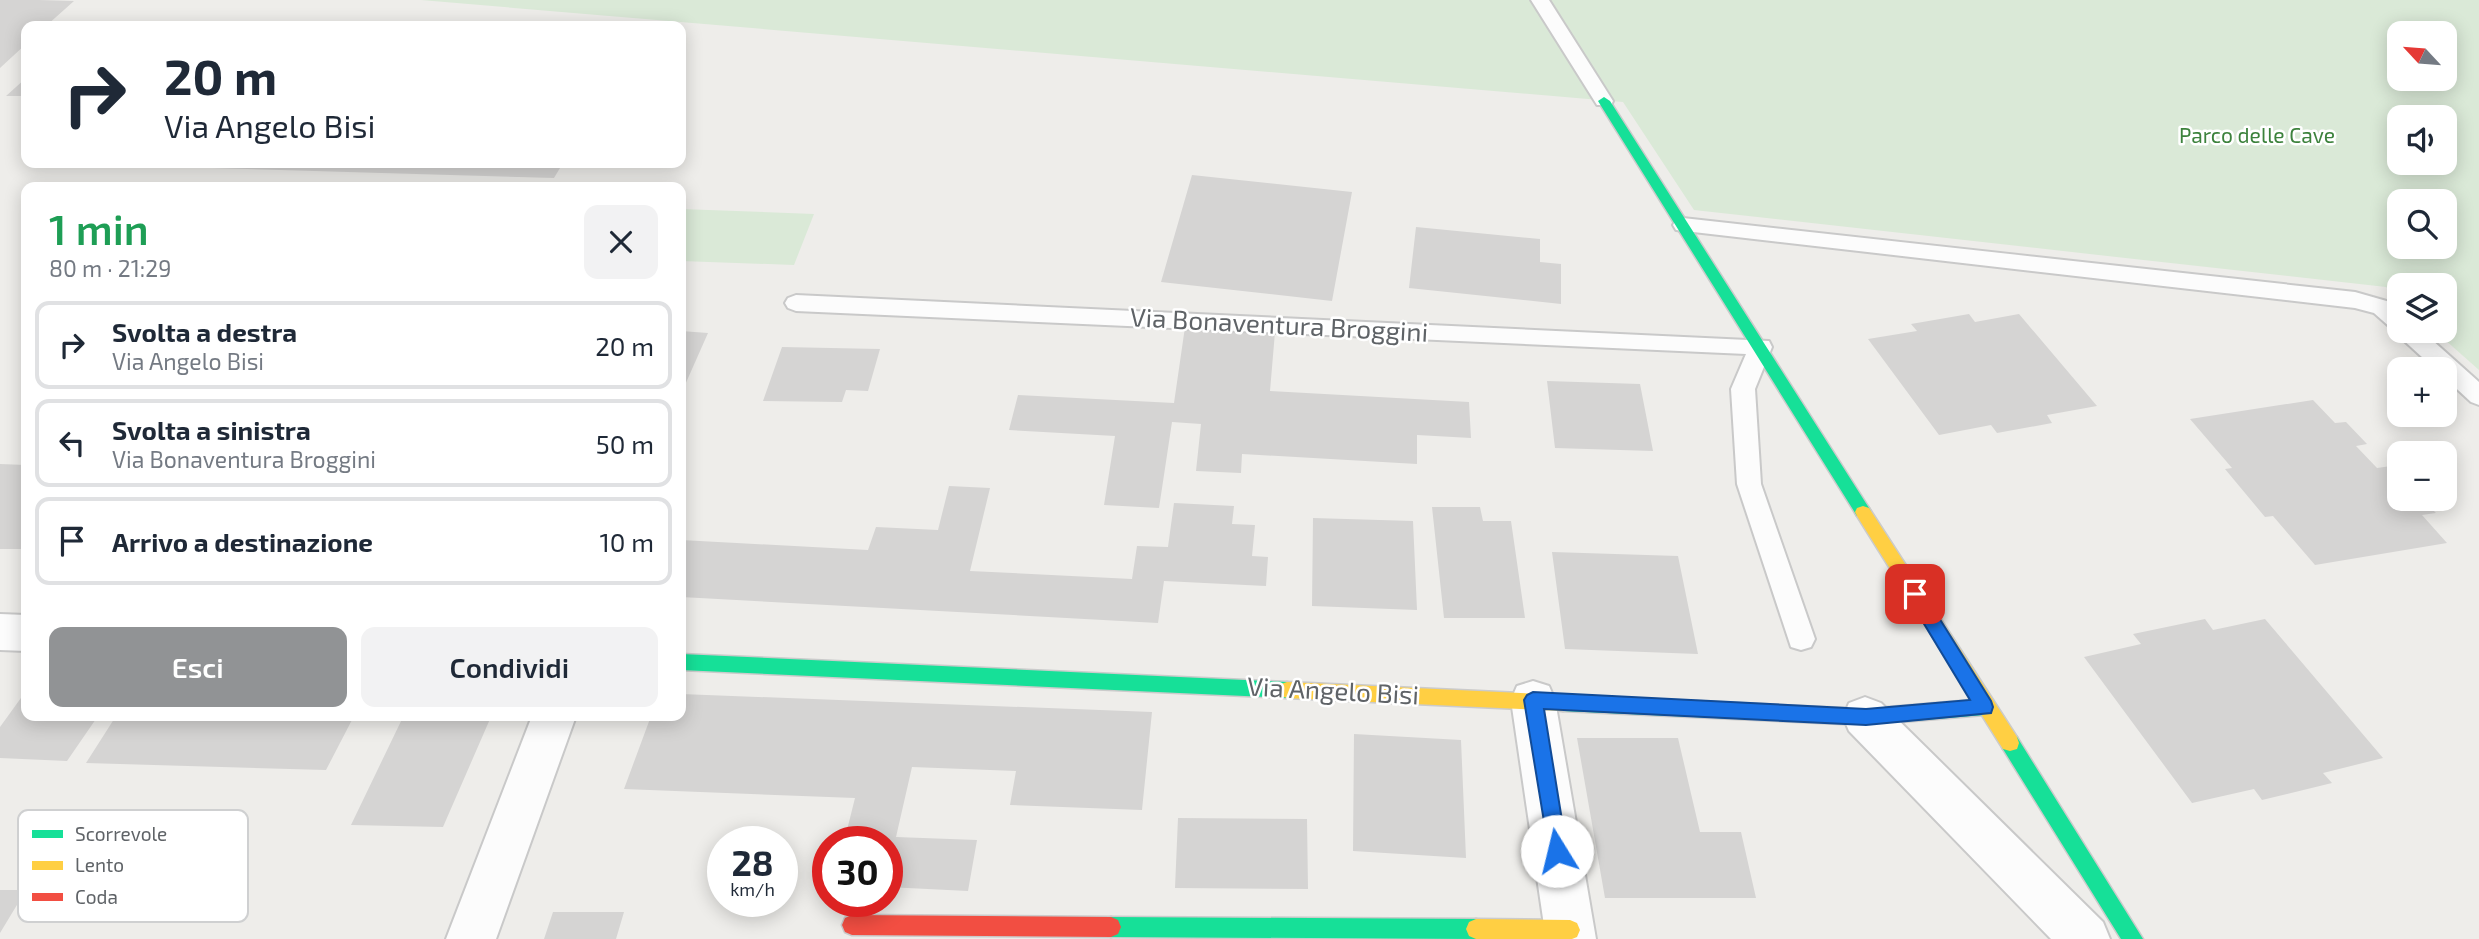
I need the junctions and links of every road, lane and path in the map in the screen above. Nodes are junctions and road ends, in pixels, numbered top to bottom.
1 (1540, 0) edge
2 (1604, 101) joint
3 (1683, 225) junction
4 (796, 303) dead end
5 (2387, 312) edge
6 (2421, 343) edge
7 (1761, 347) junction
8 (2479, 396) edge
9 (1801, 639) dead end
10 (686, 662) edge
11 (1533, 700) junction
12 (1984, 707) junction
13 (1866, 717) junction
14 (552, 721) edge
15 (852, 925) dead end
16 (1570, 934) edge
17 (471, 939) edge
18 (2085, 939) edge
19 (2133, 939) edge

1 - 2 lane
2 - 3 street
3 - 5 lane
3 - 7 street
4 - 7 lane, Via Bonaventura Broggini
6 - 8 lane
7 - 9 lane
7 - 12 street
10 - 11 street, Via Angelo Bisi
11 - 13 street, Via Angelo Bisi
11 - 16 street
12 - 13 street, Via Angelo Bisi
12 - 19 street
13 - 18 street
14 - 17 street
15 - 16 street

